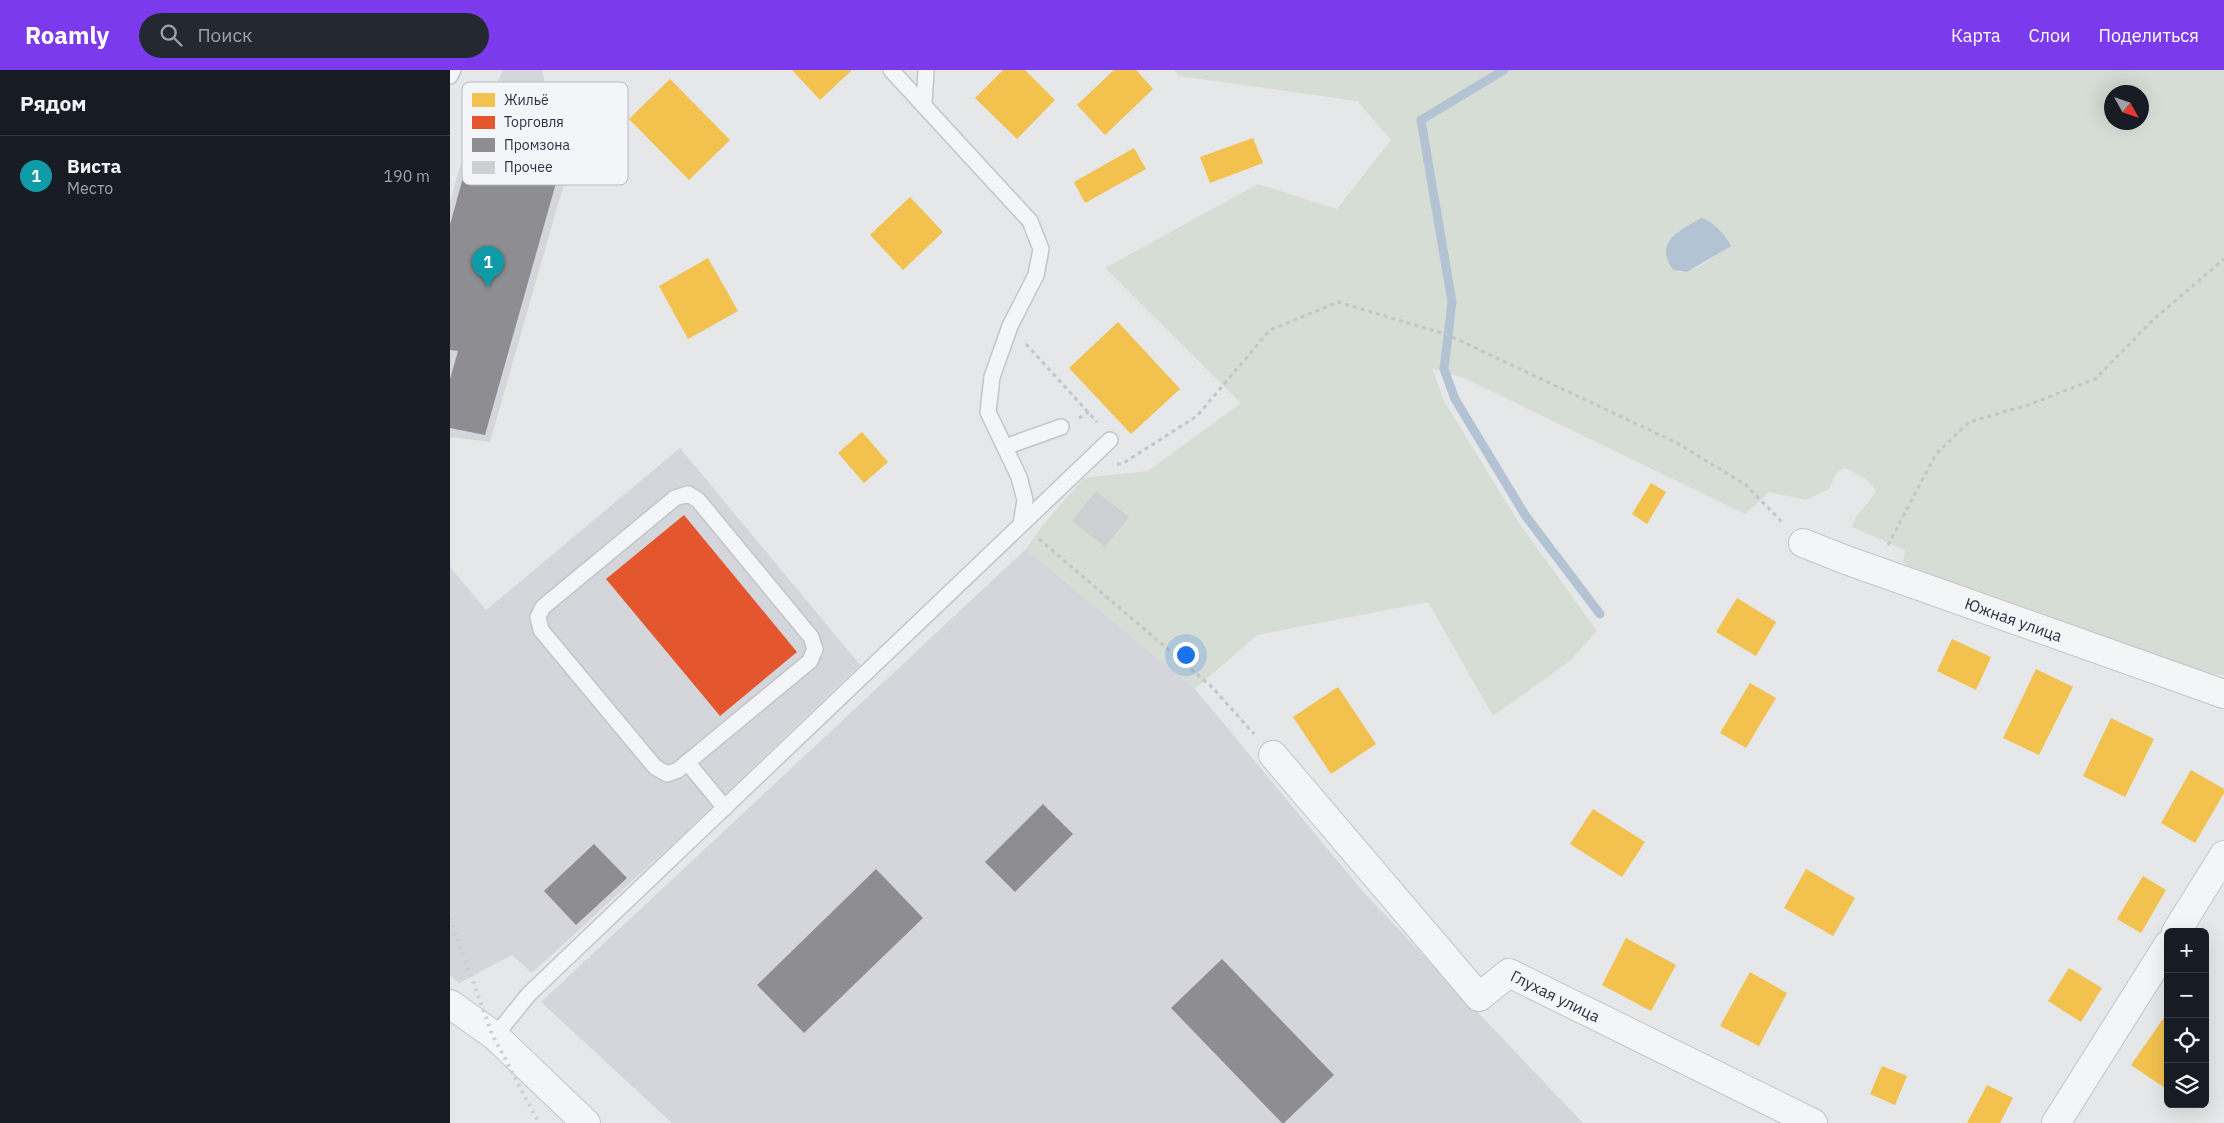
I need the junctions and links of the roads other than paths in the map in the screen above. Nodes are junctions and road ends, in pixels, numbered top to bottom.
1 (453, 70) edge
2 (891, 70) edge
3 (926, 70) edge
4 (450, 76) edge
5 (924, 106) junction
6 (1061, 427) dead end
7 (1110, 440) road end
8 (1005, 447) junction
9 (1021, 524) junction
10 (1803, 543) road end
11 (2224, 694) edge
12 (1273, 755) road end
13 (687, 762) junction
14 (724, 808) junction
15 (2224, 855) edge
16 (2178, 928) edge
17 (2164, 951) edge
18 (450, 1004) edge
19 (495, 1036) junction
20 (586, 1123) edge
21 (1814, 1123) edge
22 (2056, 1123) edge

1 - 4 lane
2 - 5 lane
3 - 5 lane
5 - 8 lane
6 - 8 lane
7 - 9 lane
8 - 9 lane
9 - 14 lane
10 - 11 street, Южная улица
12 - 21 street, Глухая улица
13 - 13 lane
13 - 14 lane
14 - 19 lane
15 - 16 street
17 - 22 street
18 - 19 street
19 - 20 street

